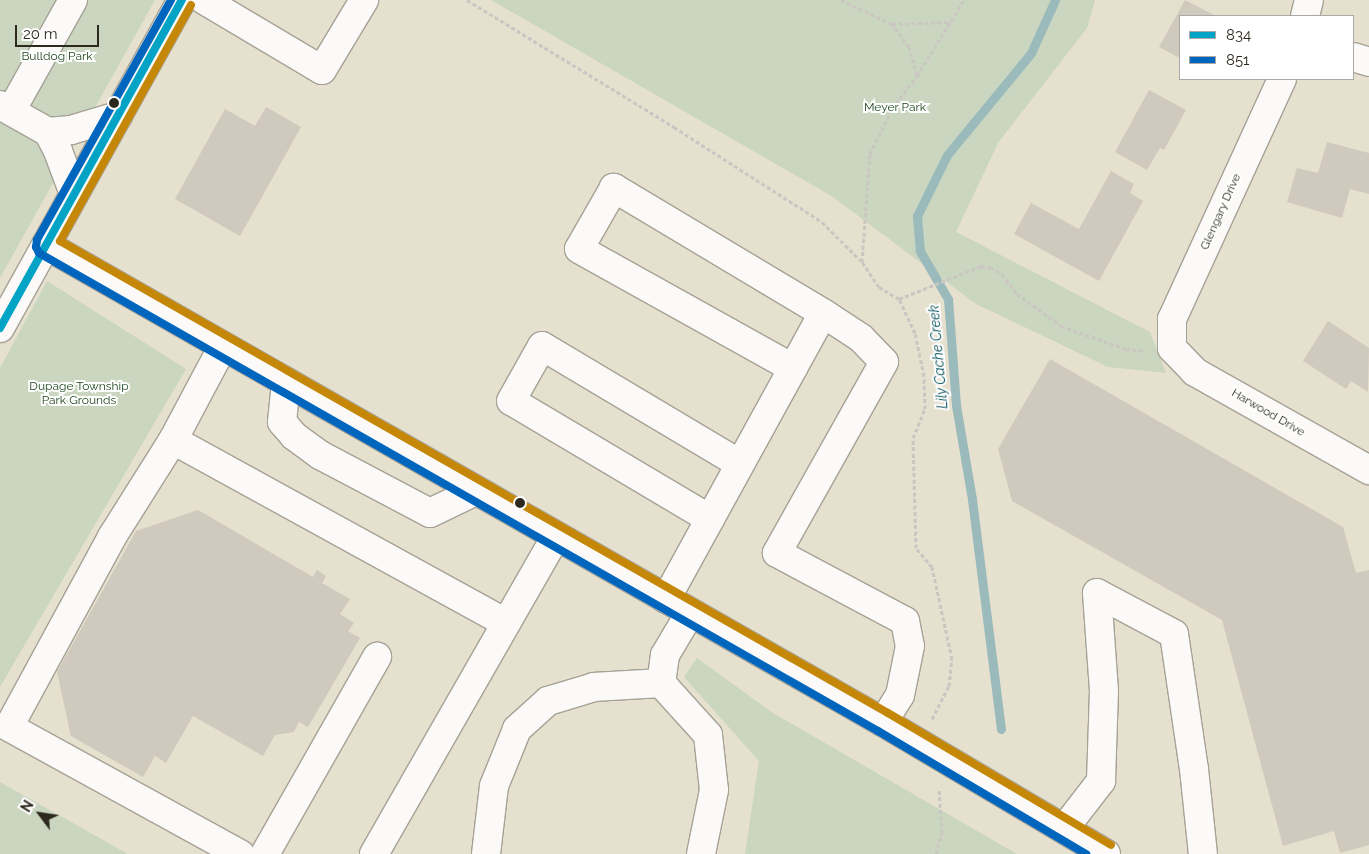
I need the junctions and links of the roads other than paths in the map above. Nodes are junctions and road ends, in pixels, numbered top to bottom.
1 (73, 0) edge
2 (182, 0) edge
3 (204, 0) edge
4 (364, 0) edge
5 (1309, 0) edge
6 (1305, 15) edge
7 (1354, 57) edge
8 (1369, 62) edge
9 (1282, 80) edge
10 (5, 108) edge
11 (118, 116) junction
12 (48, 132) junction
13 (74, 194) junction
14 (46, 245) junction
15 (823, 313) junction
16 (0, 328) edge
17 (223, 346) junction
18 (1172, 348) joint
19 (793, 368) junction
20 (286, 382) junction
21 (173, 440) junction
22 (740, 464) junction
23 (1369, 470) edge
24 (476, 491) junction
25 (710, 519) junction
26 (556, 536) junction
27 (666, 599) junction
28 (690, 612) junction
29 (506, 623) junction
30 (378, 657) dead end
31 (661, 683) junction
32 (883, 722) junction
33 (1064, 829) junction
34 (240, 854) edge
35 (265, 854) edge
36 (374, 854) edge
37 (486, 854) edge
38 (701, 854) edge
39 (1106, 854) edge
40 (1203, 854) edge

1 - 10 street
2 - 11 street
3 - 4 street
5 - 6 street
7 - 8 street
9 - 18 street, Glengary Drive
10 - 12 street
11 - 12 street
11 - 13 street
12 - 13 street
13 - 14 street
14 - 16 street
14 - 17 street
15 - 19 street
15 - 19 street
15 - 32 street
17 - 20 street
17 - 21 street
18 - 23 street, Harwood Drive
19 - 22 street
20 - 24 street
20 - 24 street
21 - 29 street
21 - 34 street
22 - 25 street
22 - 25 street
24 - 26 street
25 - 27 street
26 - 27 street
26 - 29 street
27 - 28 street
28 - 31 street
28 - 32 street
29 - 36 street
30 - 35 street
31 - 37 street
31 - 38 street
32 - 33 street
33 - 39 street
33 - 40 street

